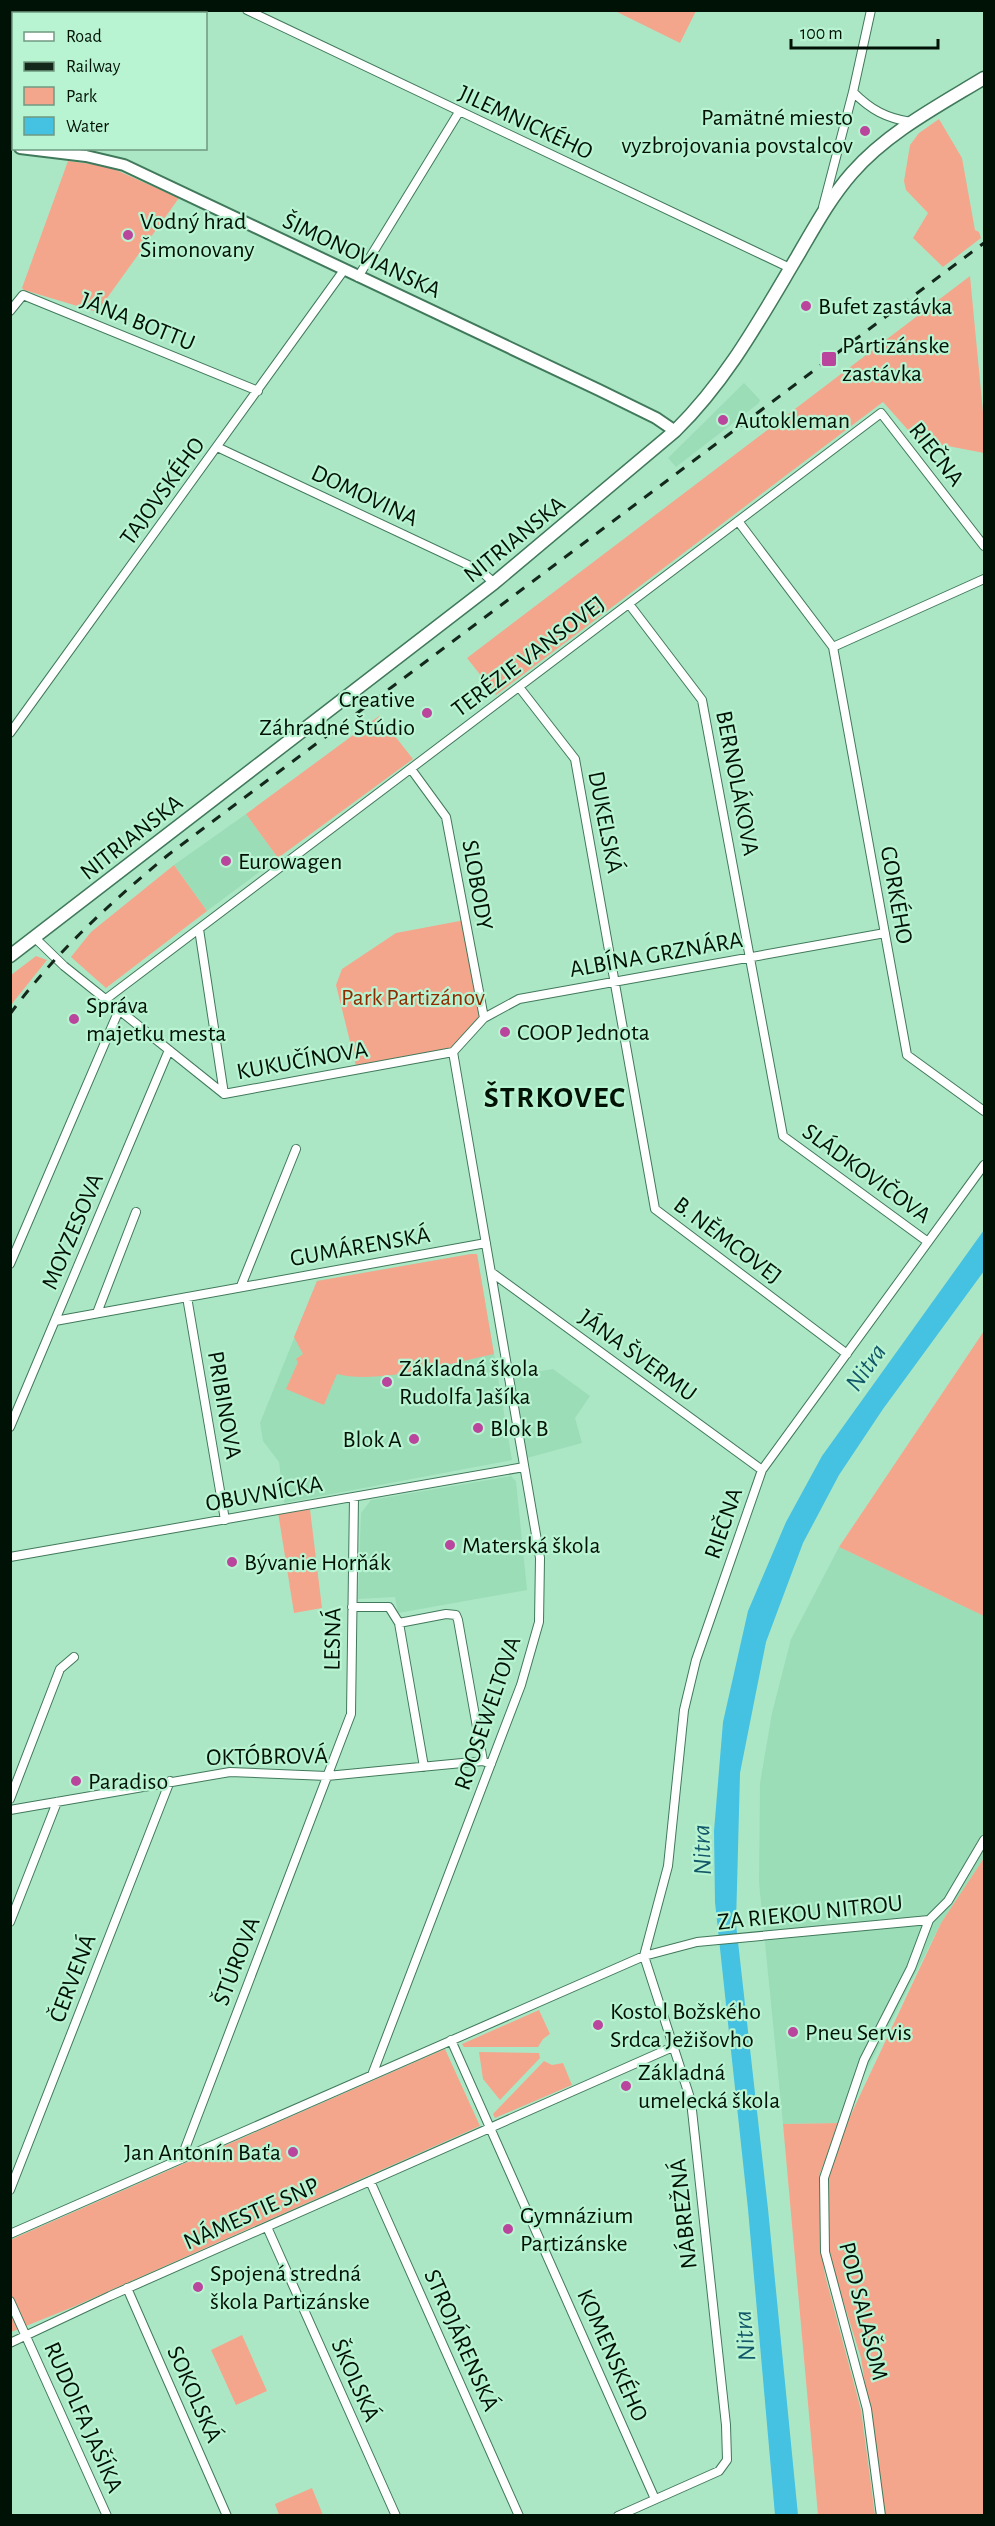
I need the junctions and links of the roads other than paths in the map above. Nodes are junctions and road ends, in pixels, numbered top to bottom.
1 (247, 10) edge
2 (871, 10) edge
3 (984, 78) edge
4 (853, 92) junction
5 (459, 112) junction
6 (911, 122) junction
7 (36, 150) edge
8 (821, 216) junction
9 (790, 268) junction
10 (344, 270) junction
11 (358, 277) junction
12 (10, 311) edge
13 (258, 391) junction
14 (881, 413) joint
15 (675, 431) junction
16 (217, 447) junction
17 (738, 521) junction
18 (984, 546) edge
19 (984, 579) edge
20 (494, 583) junction
21 (628, 604) junction
22 (833, 647) junction
23 (519, 687) junction
24 (14, 722) edge
25 (10, 733) edge
26 (411, 769) junction
27 (199, 929) junction
28 (885, 933) junction
29 (34, 937) junction
30 (10, 956) edge
31 (750, 957) junction
32 (616, 981) junction
33 (105, 999) junction
34 (119, 1010) junction
35 (484, 1018) junction
36 (170, 1050) junction
37 (453, 1052) junction
38 (224, 1094) junction
39 (984, 1111) edge
40 (296, 1149) dead end
41 (984, 1165) edge
42 (136, 1212) dead end
43 (928, 1242) junction
44 (486, 1243) junction
45 (10, 1264) edge
46 (491, 1272) junction
47 (241, 1286) junction
48 (187, 1297) junction
49 (97, 1314) junction
50 (55, 1321) junction
51 (847, 1354) junction
52 (10, 1427) edge
53 (524, 1467) junction
54 (762, 1470) junction
55 (354, 1497) junction
56 (225, 1520) junction
57 (10, 1557) edge
58 (352, 1607) junction
59 (399, 1623) junction
60 (74, 1657) dead end
61 (487, 1763) junction
62 (424, 1767) junction
63 (327, 1776) junction
64 (170, 1781) junction
65 (10, 1799) edge
66 (57, 1802) junction
67 (10, 1810) edge
68 (984, 1840) edge
69 (929, 1920) junction
70 (10, 1922) edge
71 (644, 1956) junction
72 (451, 2040) junction
73 (675, 2046) junction
74 (372, 2075) junction
75 (492, 2128) junction
76 (181, 2159) junction
77 (370, 2181) junction
78 (10, 2190) edge
79 (267, 2227) junction
80 (10, 2234) edge
81 (127, 2288) junction
82 (10, 2301) edge
83 (26, 2335) junction
84 (10, 2343) edge
85 (655, 2499) junction
86 (107, 2516) edge
87 (227, 2516) edge
88 (396, 2516) edge
89 (519, 2516) edge
90 (618, 2516) edge
91 (881, 2516) edge

1 - 5 street, JILEMNICKÉHO
2 - 4 street
3 - 6 main road, NITRIANSKA
4 - 6 street
4 - 8 street
5 - 9 street, JILEMNICKÉHO
5 - 11 street
6 - 8 main road, NITRIANSKA
7 - 10 street, ŠIMONOVIANSKA
8 - 9 main road, NITRIANSKA
9 - 15 main road, NITRIANSKA
10 - 11 street, ŠIMONOVIANSKA
10 - 13 street, TAJOVSKÉHO
11 - 15 street, ŠIMONOVIANSKA
12 - 13 street, JÁNA BOTTU
13 - 16 street, TAJOVSKÉHO
14 - 17 street, TERÉZIE VANSOVEJ
14 - 18 street, RIEČNA
15 - 20 main road, NITRIANSKA
16 - 20 street, DOMOVINA
16 - 24 street, TAJOVSKÉHO
17 - 21 street, TERÉZIE VANSOVEJ
17 - 22 street, GORKÉHO
19 - 22 street
20 - 29 main road, NITRIANSKA
21 - 23 street, TERÉZIE VANSOVEJ
21 - 31 street, BERNOLÁKOVA
22 - 28 street, GORKÉHO
23 - 26 street, TERÉZIE VANSOVEJ
23 - 32 street, DUKELSKÁ
24 - 25 street, TAJOVSKÉHO
26 - 27 street, TERÉZIE VANSOVEJ
26 - 35 street, SLOBODY
27 - 33 street, TERÉZIE VANSOVEJ
27 - 38 street
28 - 31 street, ALBÍNA GRZNÁRA
28 - 39 street, GORKÉHO
29 - 30 main road, NITRIANSKA
29 - 33 street, KUKUČÍNOVA
31 - 32 street, ALBÍNA GRZNÁRA
31 - 43 street, SLÁDKOVIČOVA
32 - 35 street, ALBÍNA GRZNÁRA
32 - 51 street, B. NĚMCOVEJ
33 - 34 street, KUKUČÍNOVA
34 - 36 street, KUKUČÍNOVA
34 - 45 street
35 - 37 street, ALBÍNA GRZNÁRA
36 - 38 street, KUKUČÍNOVA
36 - 50 street, MOYZESOVA
37 - 38 street, KUKUČÍNOVA
37 - 44 street, ROOSEWELTOVA
40 - 47 street, GUMÁRENSKÁ
41 - 43 street, RIEČNA
42 - 49 street
43 - 51 street, RIEČNA
44 - 46 street, ROOSEWELTOVA
44 - 47 street, GUMÁRENSKÁ
46 - 53 street, ROOSEWELTOVA
46 - 54 street, JÁNA ŠVERMU
47 - 48 street, GUMÁRENSKÁ
48 - 49 street, GUMÁRENSKÁ
48 - 56 street, PRIBINOVA
49 - 50 street, GUMÁRENSKÁ
50 - 52 street, MOYZESOVA
51 - 54 street, RIEČNA
53 - 55 street, OBUVNÍCKA
53 - 61 street, ROOSEWELTOVA
54 - 71 street, RIEČNA
55 - 56 street, OBUVNÍCKA
55 - 58 street, LESNÁ
56 - 57 street, OBUVNÍCKA
58 - 59 street
58 - 63 street, LESNÁ
59 - 61 street
59 - 62 street
60 - 65 street
61 - 62 street, OKTÓBROVÁ
61 - 74 street, ROOSEWELTOVA
62 - 63 street, OKTÓBROVÁ
63 - 64 street, OKTÓBROVÁ
63 - 76 street, ŠTÚROVA
64 - 66 street, OKTÓBROVÁ
64 - 78 street, ČERVENÁ
66 - 67 street, OKTÓBROVÁ
66 - 70 street
68 - 69 street
69 - 71 street, ZA RIEKOU NITROU
69 - 91 street, POD SALAŠOM
71 - 72 street
71 - 73 street, NÁBREŽNÁ
72 - 74 street
72 - 75 street
73 - 75 street, NÁMESTIE SNP
73 - 85 street, NÁBREŽNÁ
74 - 76 street
75 - 77 street, NÁMESTIE SNP
75 - 85 street, KOMENSKÉHO
76 - 80 street
77 - 79 street, NÁMESTIE SNP
77 - 89 street, STROJÁRENSKÁ
79 - 81 street, NÁMESTIE SNP
79 - 88 street, ŠKOLSKÁ
81 - 83 street, NÁMESTIE SNP
81 - 87 street, SOKOLSKÁ
82 - 83 street
83 - 84 street, NÁMESTIE SNP
83 - 86 street, RUDOLFA JAŠÍKA
85 - 90 street

